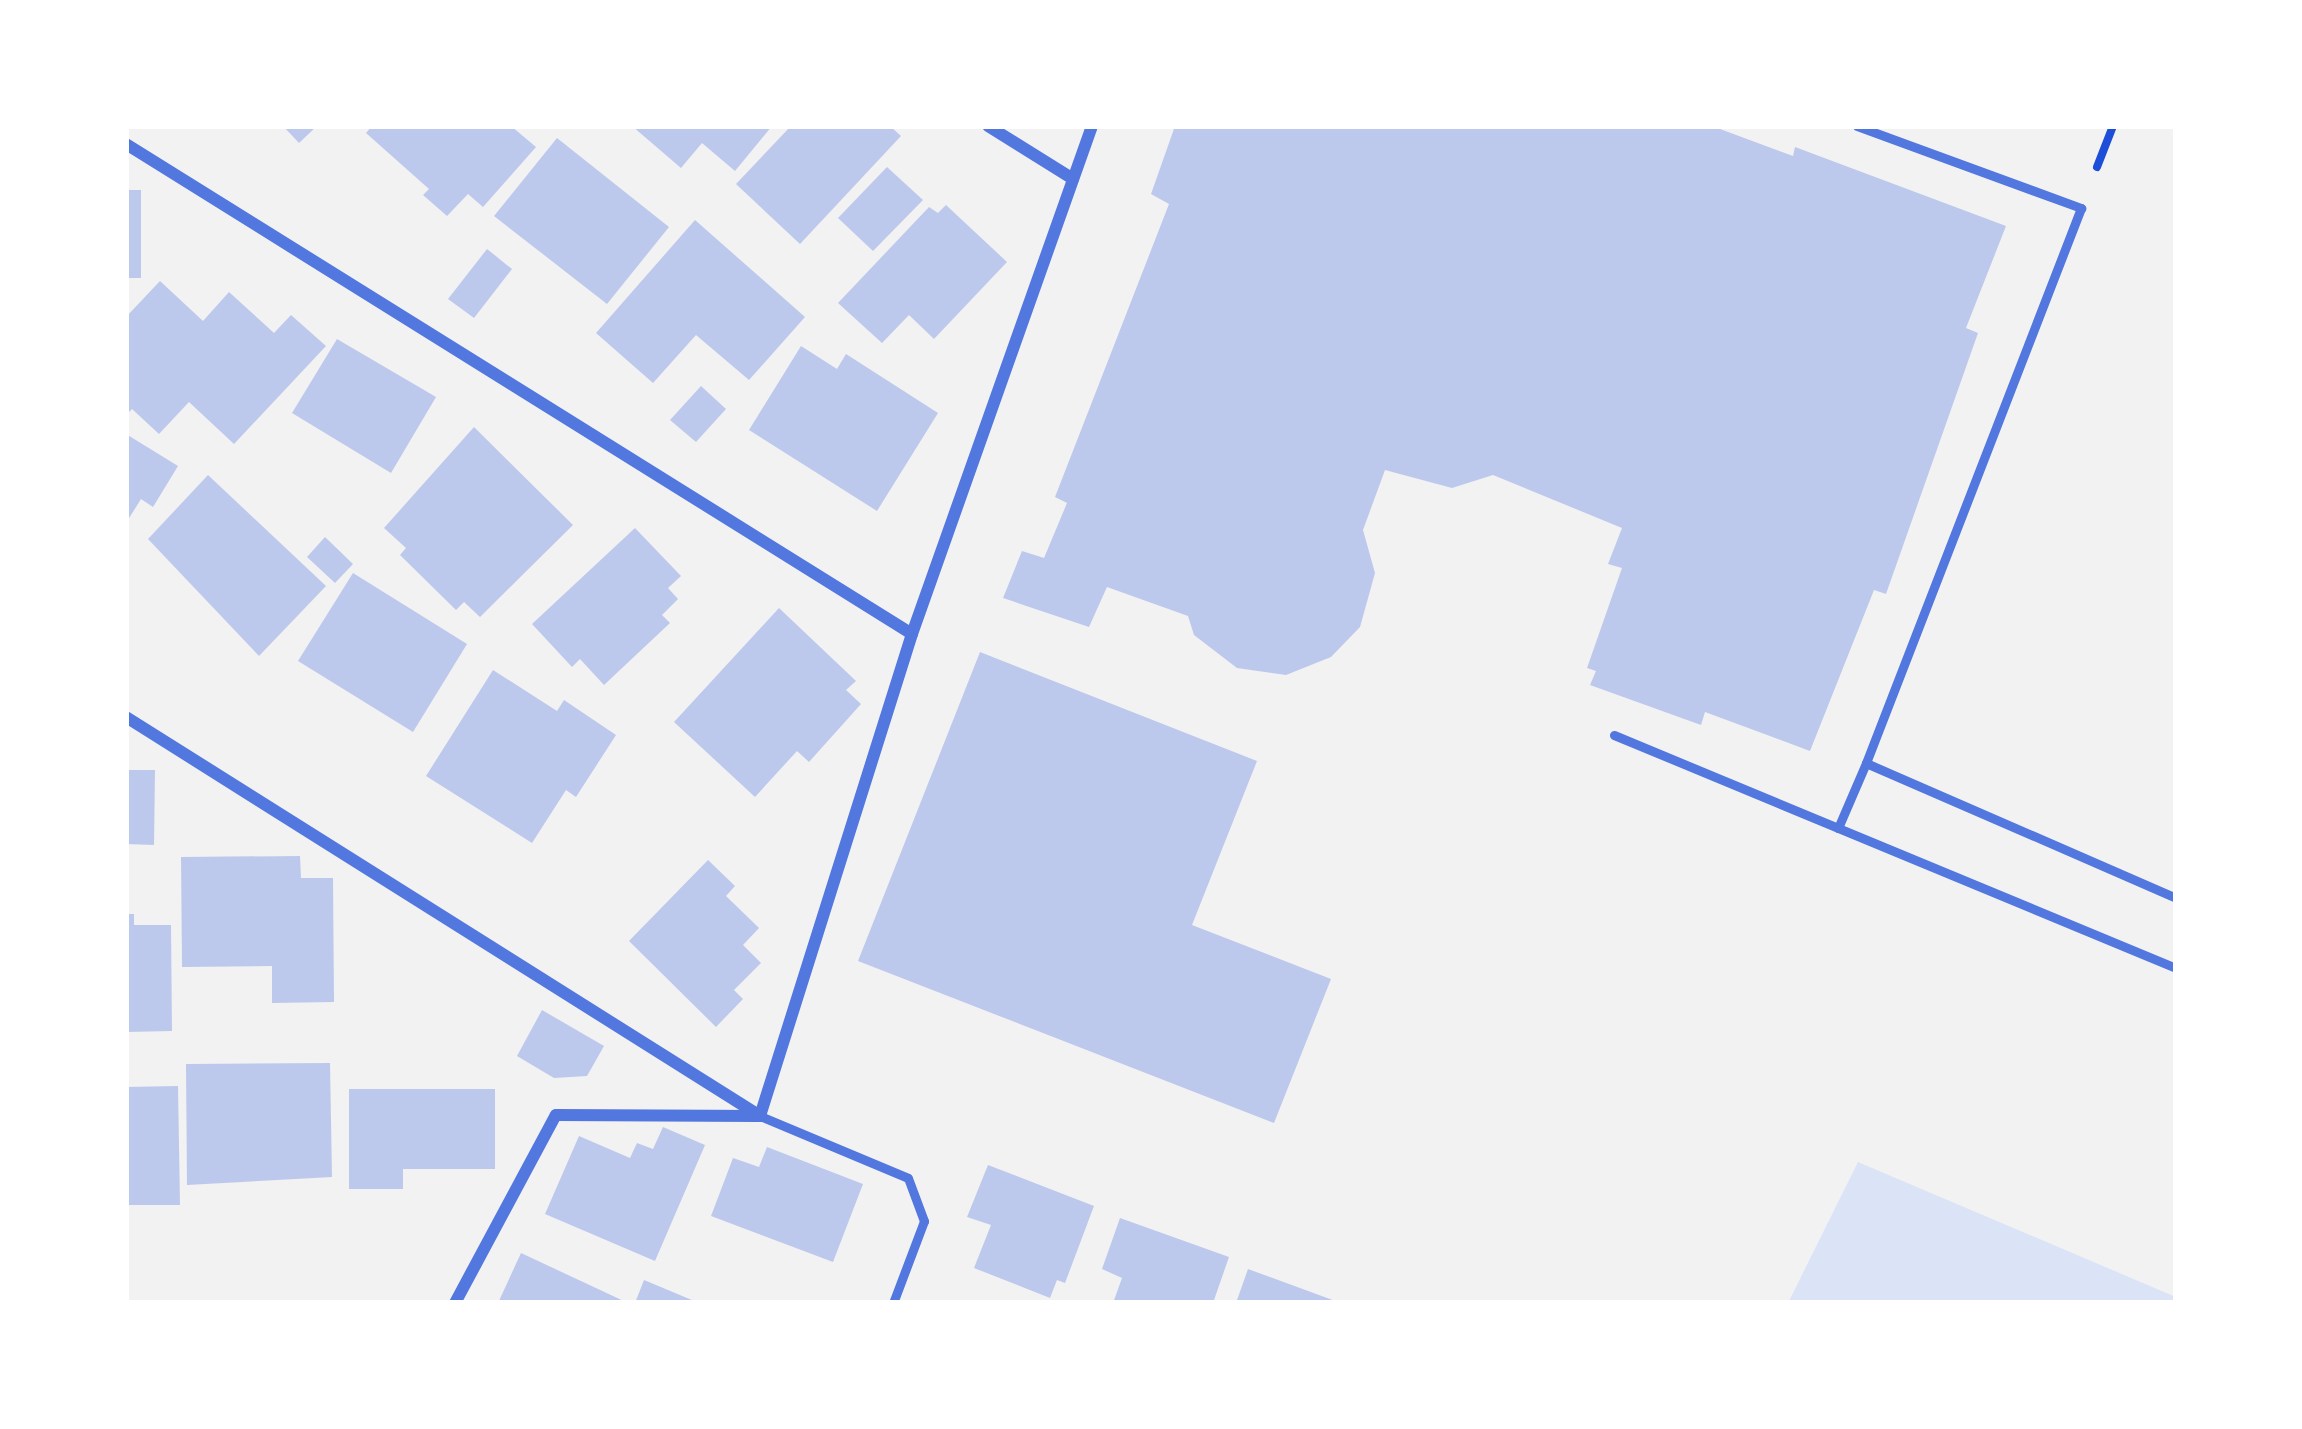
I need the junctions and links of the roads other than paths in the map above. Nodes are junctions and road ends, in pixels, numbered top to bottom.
1 (988, 126) edge
2 (1092, 126) edge
3 (1857, 126) edge
4 (126, 144) edge
5 (1073, 179) junction
6 (913, 634) junction
7 (126, 717) edge
8 (1613, 734) dead end
9 (1866, 764) junction
10 (1838, 828) junction
11 (2176, 898) edge
12 (2176, 968) edge
13 (760, 1116) junction
14 (455, 1303) edge
15 (893, 1303) edge

1 - 5 street
2 - 5 street
3 - 9 lane
4 - 6 street
5 - 6 street
6 - 13 street
7 - 13 street
8 - 10 lane
9 - 10 lane
9 - 11 lane
10 - 12 lane
13 - 14 street
13 - 15 lane

